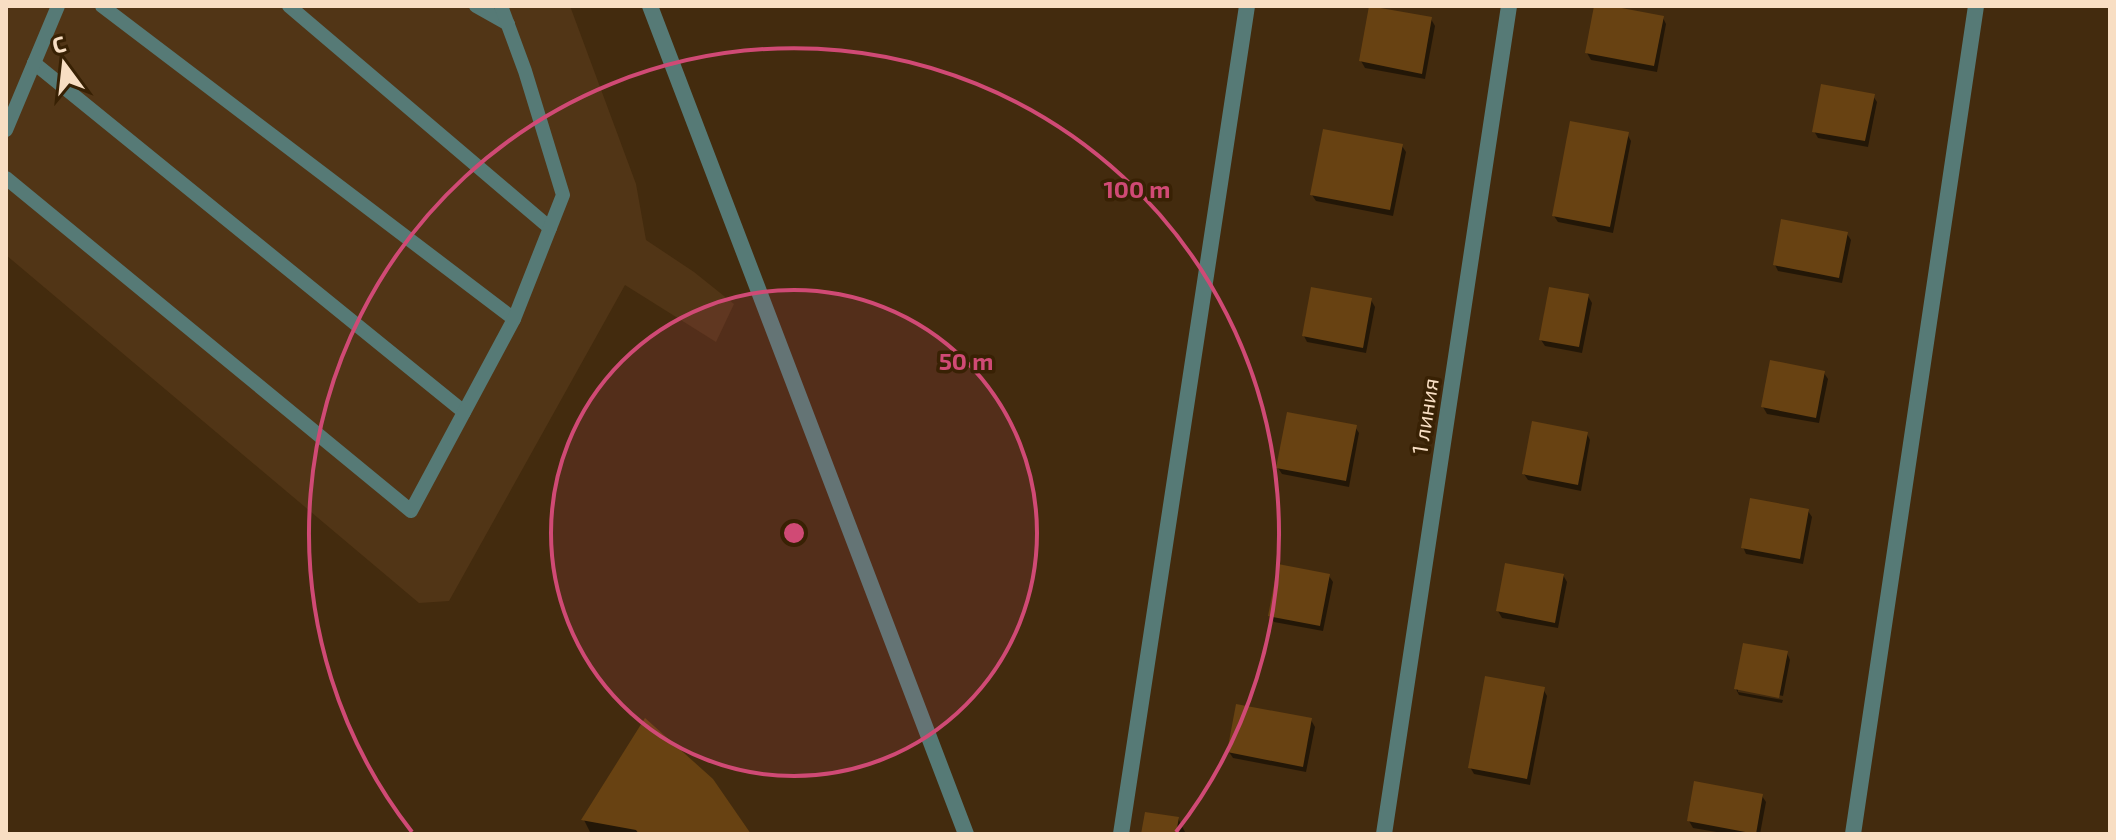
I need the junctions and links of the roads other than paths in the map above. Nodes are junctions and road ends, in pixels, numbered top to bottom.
1 (58, 6) edge
2 (102, 6) edge
3 (289, 6) edge
4 (476, 6) edge
5 (501, 6) edge
6 (650, 6) edge
7 (1247, 6) edge
8 (1509, 6) edge
9 (1976, 6) edge
10 (508, 24) junction
11 (34, 63) junction
12 (6, 130) edge
13 (6, 178) edge
14 (550, 228) junction
15 (514, 319) junction
16 (464, 412) junction
17 (966, 834) edge
18 (1121, 834) edge
19 (1384, 834) edge
20 (1853, 834) edge

1 - 11 lane
2 - 15 lane
3 - 14 lane
4 - 10 lane
5 - 10 lane
6 - 17 street
7 - 18 street
8 - 19 street, 1 линия
9 - 20 street
10 - 14 lane
11 - 12 lane
11 - 16 lane
13 - 16 lane
14 - 15 lane
15 - 16 lane

